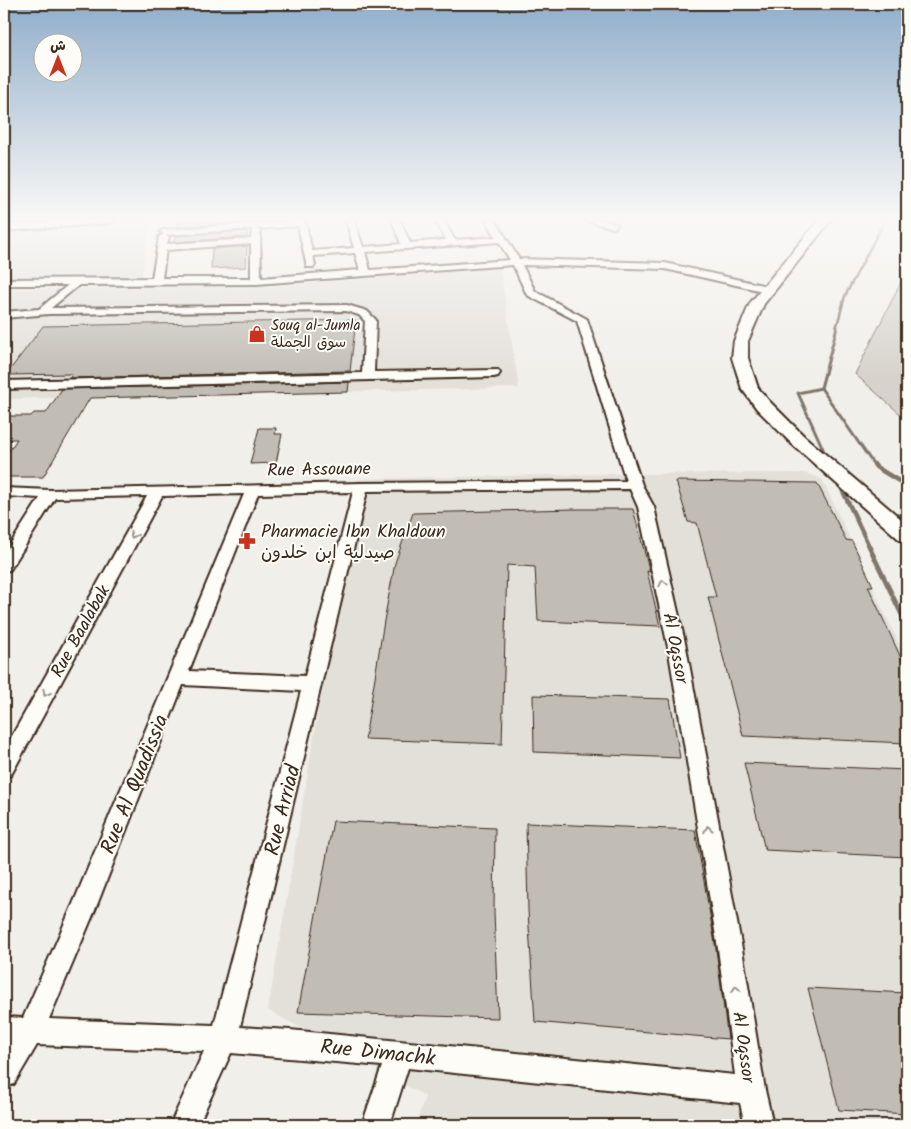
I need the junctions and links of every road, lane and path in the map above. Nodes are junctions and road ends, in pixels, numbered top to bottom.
1 (158, 273) edge
2 (256, 273) edge
3 (313, 273) edge
4 (366, 273) joint
5 (370, 273) edge
6 (521, 273) edge
7 (701, 273) edge
8 (780, 273) edge
9 (314, 277) junction
10 (256, 281) junction
11 (4, 282) edge
12 (52, 282) junction
13 (76, 282) junction
14 (156, 282) junction
15 (767, 288) junction
16 (48, 303) junction
17 (40, 313) junction
18 (4, 315) edge
19 (494, 373) dead end
20 (368, 376) junction
21 (4, 385) edge
22 (636, 485) junction
23 (360, 488) junction
24 (253, 489) junction
25 (4, 492) edge
26 (157, 492) junction
27 (50, 494) junction
28 (907, 535) edge
29 (4, 566) edge
30 (177, 678) junction
31 (313, 684) junction
32 (4, 769) edge
33 (4, 1030) edge
34 (30, 1032) junction
35 (224, 1038) junction
36 (399, 1054) junction
37 (4, 1074) edge
38 (750, 1090) junction
39 (184, 1125) edge
40 (376, 1125) edge
41 (758, 1125) edge

1 - 14 street
2 - 10 street
3 - 9 street
4 - 5 street
4 - 9 street
6 - 22 street, Al Oqssor
7 - 15 street
8 - 15 main road
9 - 10 street
10 - 14 street
11 - 12 street
12 - 13 street
12 - 16 street
13 - 14 street
13 - 16 street
15 - 28 main road
16 - 17 street
17 - 18 street
17 - 20 street
19 - 20 street
20 - 21 street
22 - 23 street, Rue Assouane
38 -> 22 street, Al Oqssor
23 - 24 street, Rue Assouane
23 - 31 street, Rue Arriad
24 - 26 street, Rue Assouane
24 - 30 street, Rue Al Quadissia
25 - 27 street, Rue Assouane
26 - 27 street, Rue Assouane
26 -> 32 street, Rue Baalabak
27 - 29 street
30 - 31 street
30 - 34 street, Rue Al Quadissia
31 - 35 street, Rue Arriad
33 - 34 street, Rue Dimachk
34 - 35 street, Rue Dimachk
34 - 37 street, Rue Al Quadissia
35 - 36 street, Rue Dimachk
35 - 39 street, Rue Arriad
36 - 38 street, Rue Dimachk
36 - 40 street
38 - 41 street, Al Oqssor

